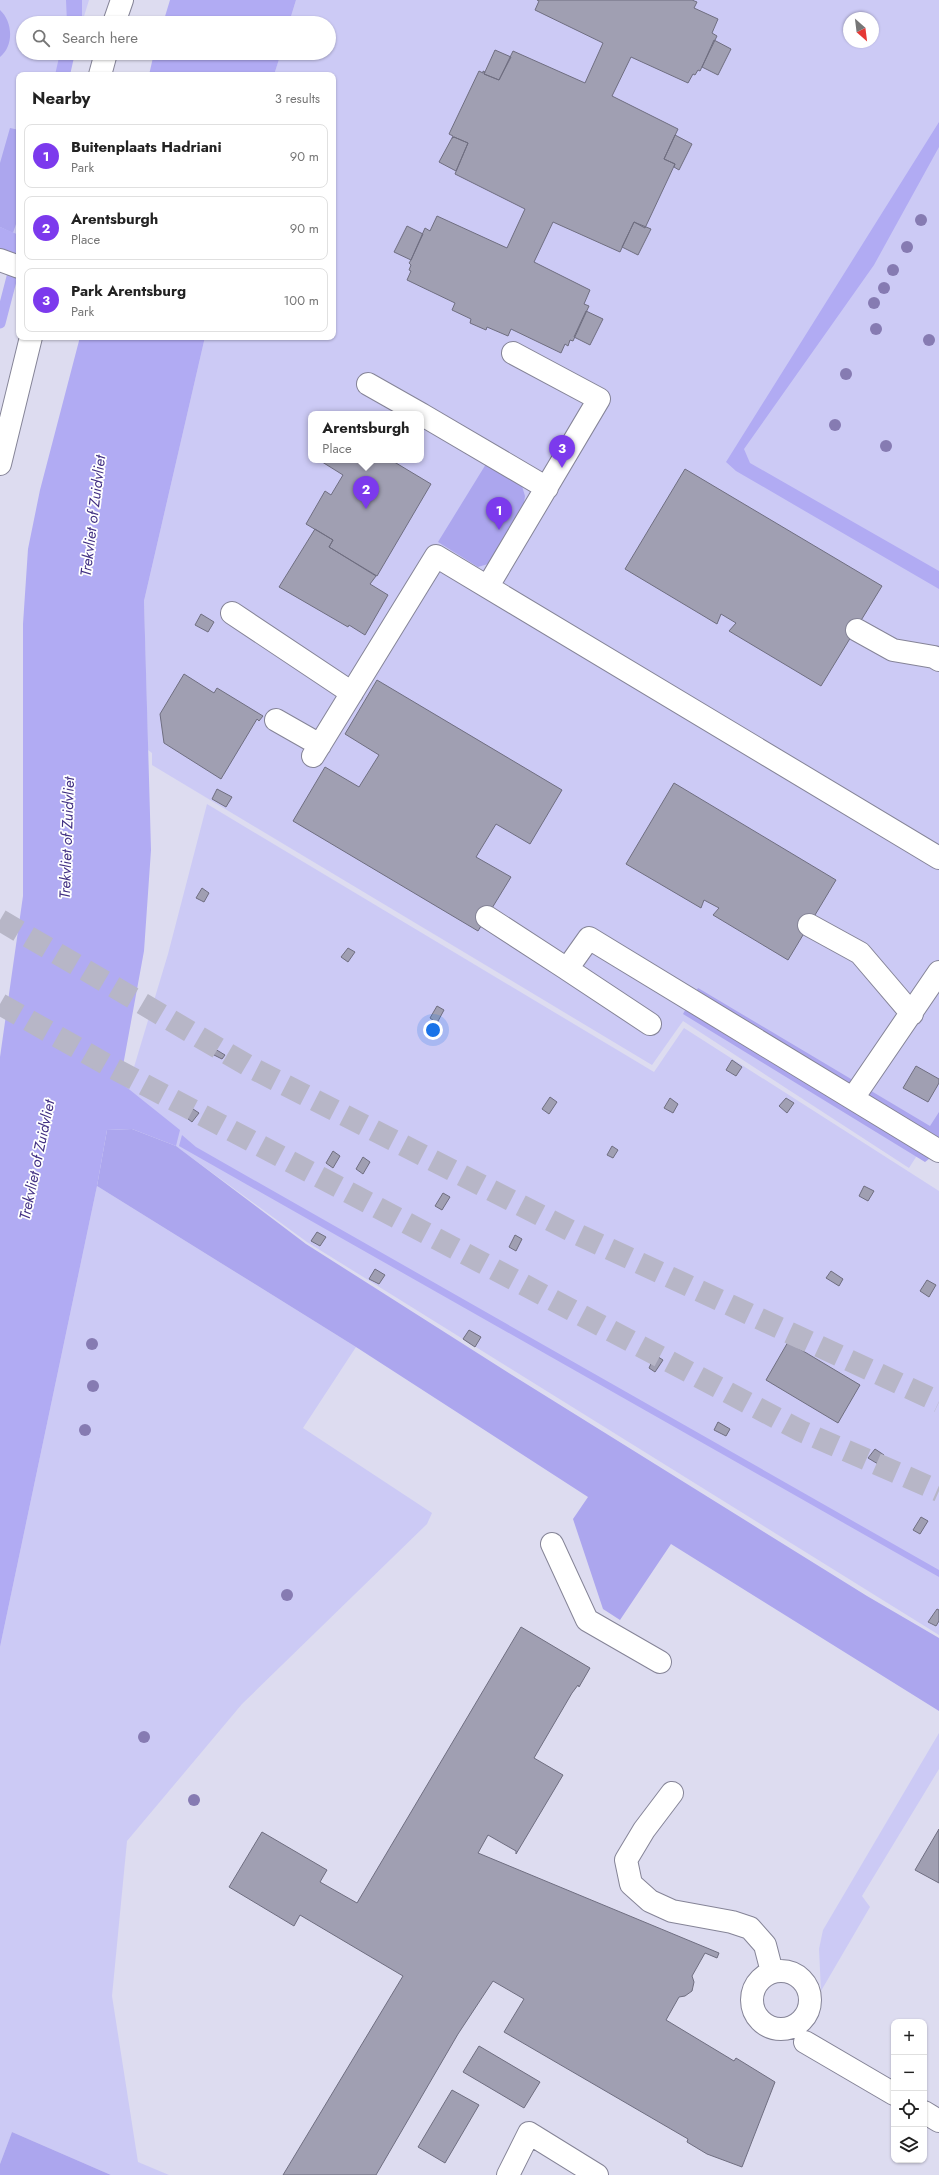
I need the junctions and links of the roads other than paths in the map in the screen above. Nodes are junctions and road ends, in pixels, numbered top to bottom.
1 (122, 0) edge
2 (116, 16) edge
3 (104, 60) edge
4 (101, 72) edge
5 (30, 340) edge
6 (513, 353) dead end
7 (368, 384) dead end
8 (416, 411) edge
9 (424, 416) edge
10 (0, 464) edge
11 (547, 488) junction
12 (488, 586) junction
13 (232, 613) dead end
14 (857, 630) dead end
15 (939, 660) edge
16 (352, 693) junction
17 (276, 720) dead end
18 (939, 858) edge
19 (487, 918) dead end
20 (809, 925) dead end
21 (567, 969) junction
22 (939, 972) edge
23 (912, 1014) junction
24 (650, 1024) dead end
25 (853, 1098) junction
26 (930, 1146) edge
27 (552, 1544) dead end
28 (660, 1662) dead end
29 (672, 1793) dead end
30 (772, 1972) dead end
31 (806, 2042) dead end
32 (891, 2092) edge
33 (927, 2114) edge
34 (939, 2121) edge
35 (508, 2175) edge
36 (597, 2175) edge

1 - 2 street
3 - 4 street
5 - 10 street
6 - 11 street
7 - 8 street
9 - 11 street
11 - 12 street
12 - 16 street
12 - 18 street
13 - 16 street
14 - 15 street
16 - 17 street
19 - 21 street
20 - 23 street
21 - 24 street
21 - 25 street
22 - 23 street
23 - 25 street
25 - 26 street
27 - 28 street
29 - 30 street
31 - 32 street
33 - 34 street
35 - 36 street

